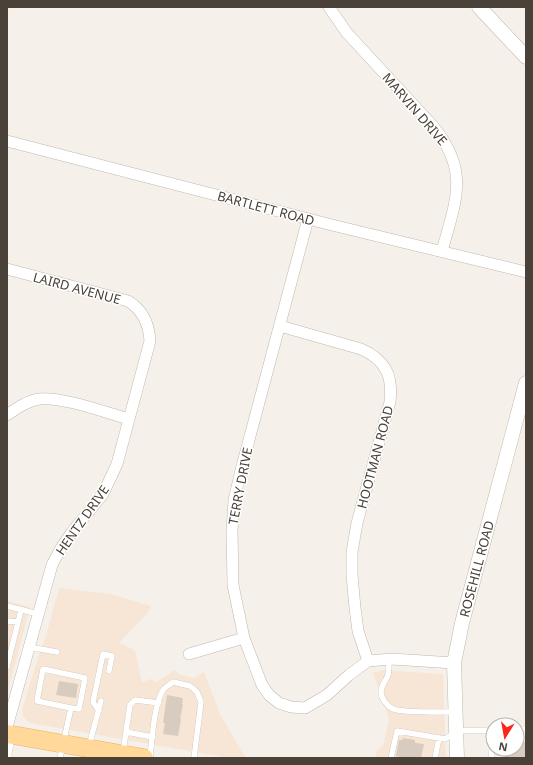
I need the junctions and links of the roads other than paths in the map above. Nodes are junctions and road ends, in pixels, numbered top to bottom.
1 (329, 7) edge
2 (480, 7) edge
3 (526, 57) edge
4 (7, 141) edge
5 (308, 218) junction
6 (442, 251) junction
7 (7, 269) edge
8 (526, 272) edge
9 (143, 315) joint
10 (280, 326) junction
11 (526, 383) edge
12 (7, 416) edge
13 (129, 419) junction
14 (7, 606) edge
15 (19, 609) junction
16 (38, 614) junction
17 (7, 621) edge
18 (18, 622) junction
19 (244, 638) junction
20 (29, 647) junction
21 (57, 652) dead end
22 (189, 654) dead end
23 (390, 659) junction
24 (368, 661) junction
25 (454, 663) junction
26 (7, 667) edge
27 (109, 672) dead end
28 (101, 701) dead end
29 (159, 703) junction
30 (71, 708) junction
31 (99, 711) junction
32 (456, 712) junction
33 (485, 730) edge
34 (457, 731) junction
35 (9, 732) edge
36 (126, 732) junction
37 (152, 737) junction
38 (439, 738) junction
39 (62, 751) edge
40 (96, 752) edge
41 (123, 754) junction
42 (8, 758) edge
43 (141, 758) edge
44 (144, 758) edge
45 (150, 758) edge
46 (194, 758) edge
47 (391, 758) edge
48 (435, 758) edge
49 (457, 758) edge

1 - 6 street, MARVIN DRIVE
2 - 3 street
4 - 5 street, BARTLETT ROAD
5 - 6 street, BARTLETT ROAD
5 - 10 street, TERRY DRIVE
6 - 8 street, BARTLETT ROAD
7 - 9 street, LAIRD AVENUE
9 - 13 street, HENTZ DRIVE
10 - 19 street, TERRY DRIVE
10 - 24 street, HOOTMAN ROAD
11 - 25 street, ROSEHILL ROAD
12 - 13 street
13 - 16 street, HENTZ DRIVE
14 - 15 lane
15 - 16 lane
15 - 18 lane
16 - 20 street, HENTZ DRIVE
17 - 18 lane
18 - 26 lane
19 - 22 street
19 - 24 street, TERRY DRIVE
20 - 21 lane
20 - 35 street, HENTZ DRIVE
23 - 24 street
23 - 25 street
23 - 32 lane
25 - 32 street, ROSEHILL ROAD
27 - 31 lane
28 - 31 lane
29 - 36 lane
29 - 37 lane
29 - 46 lane
30 - 30 lane
30 - 39 lane
31 - 40 lane
32 - 34 street, ROSEHILL ROAD
33 - 34 lane
34 - 38 lane
34 - 49 street, ROSEHILL ROAD
35 - 39 main road
35 - 42 lane
36 - 37 lane
36 - 41 lane
37 - 45 lane
38 - 47 lane
38 - 48 lane
39 - 40 main road
40 - 41 main road
41 - 43 main road
43 - 44 main road

